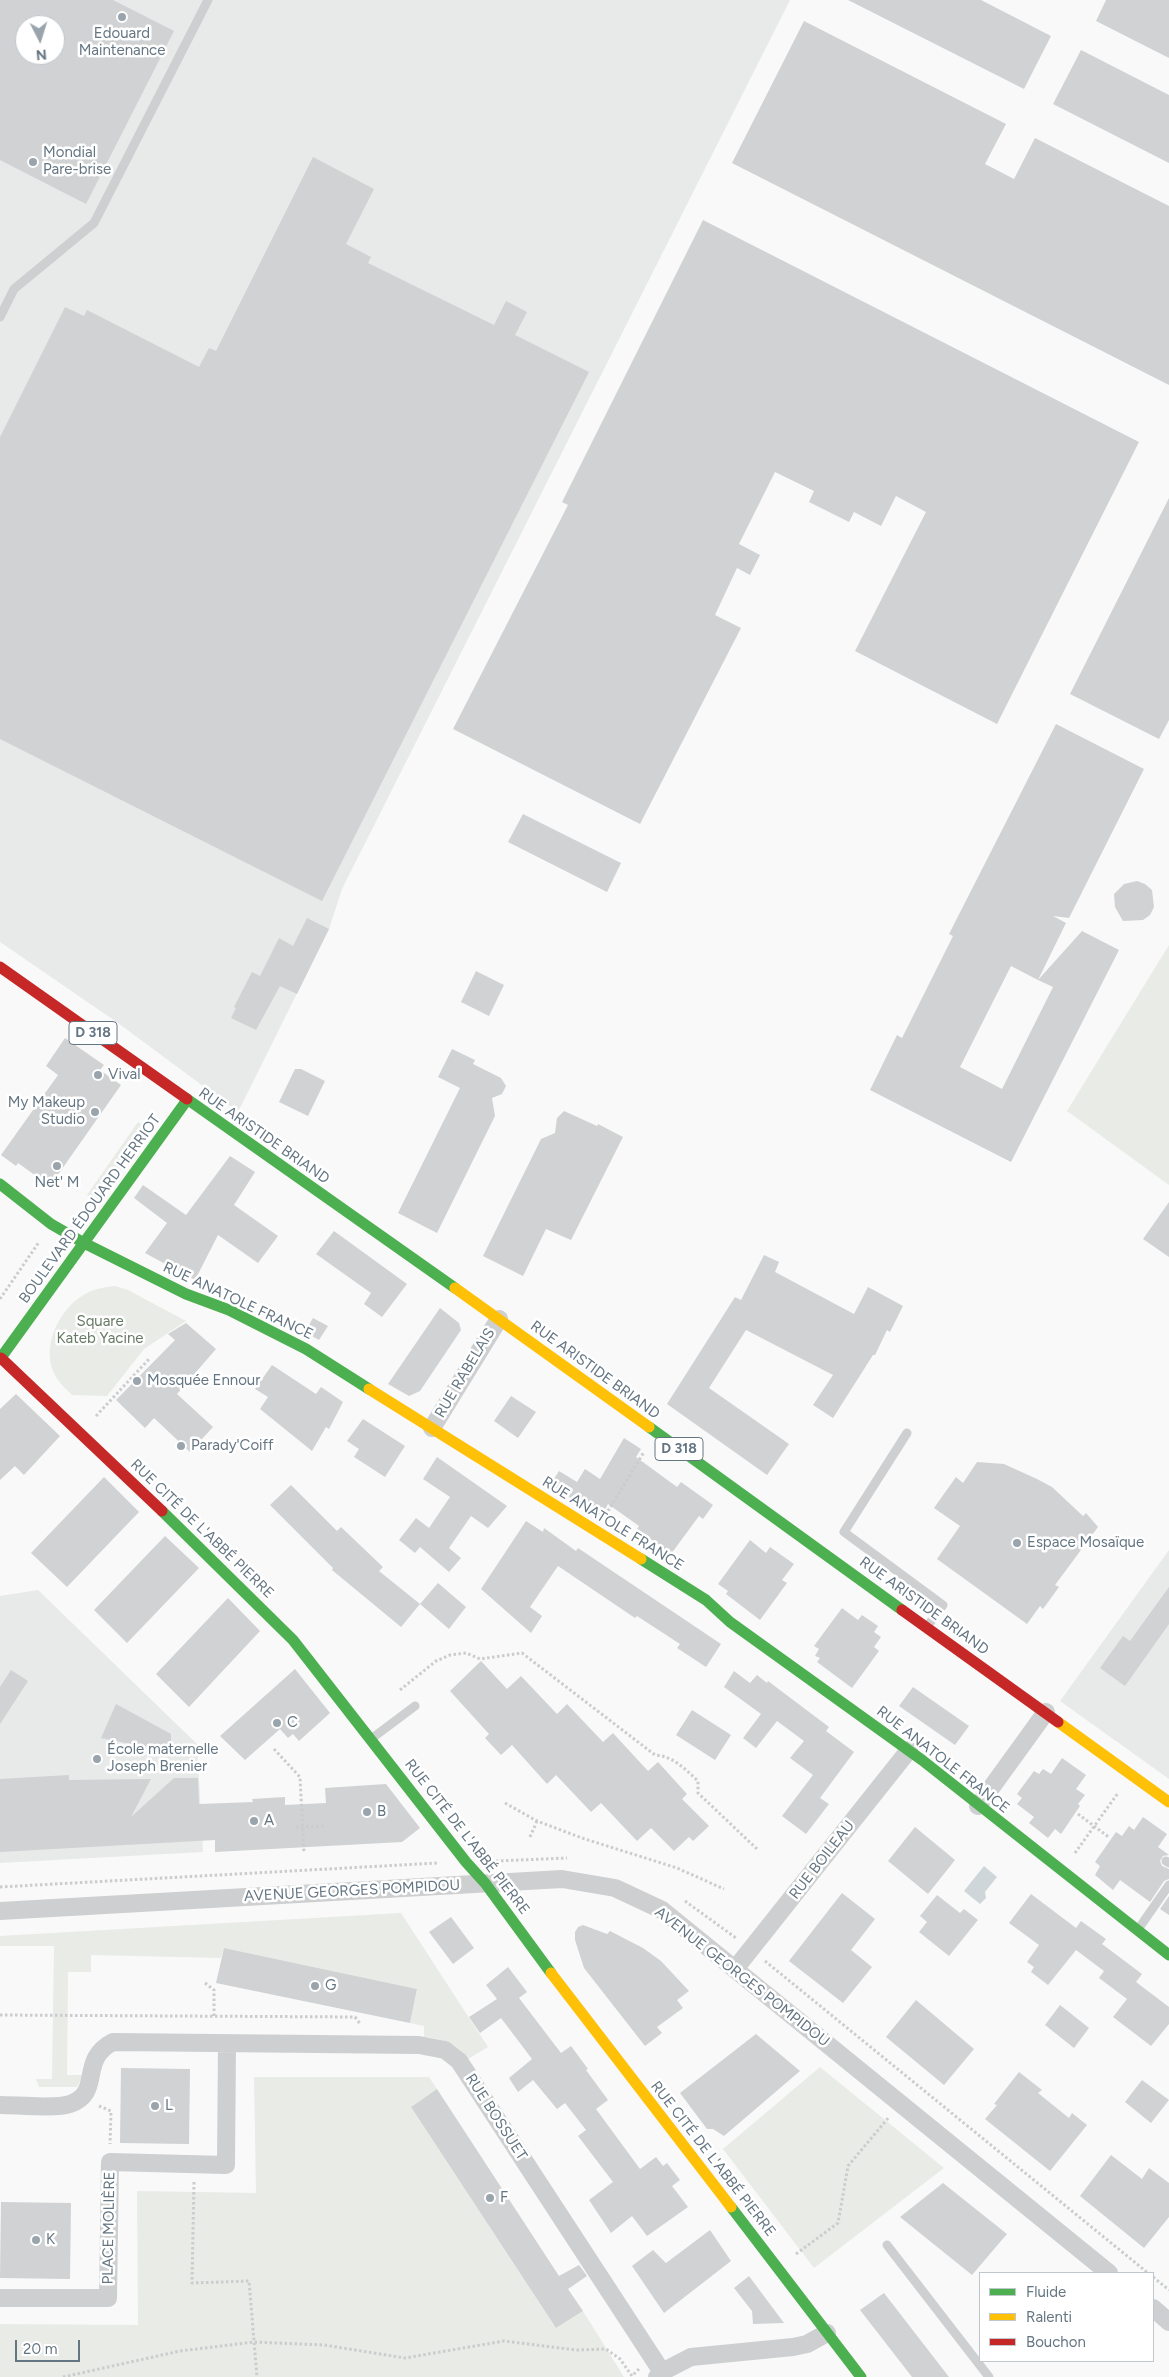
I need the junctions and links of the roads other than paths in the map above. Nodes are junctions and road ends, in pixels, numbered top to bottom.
1 (208, 0) edge
2 (0, 317) edge
3 (0, 967) edge
4 (187, 1100) junction
5 (0, 1184) edge
6 (84, 1243) junction
7 (499, 1319) junction
8 (0, 1359) edge
9 (432, 1428) junction
10 (907, 1433) dead end
11 (927, 1626) junction
12 (415, 1706) dead end
13 (1046, 1712) junction
14 (371, 1739) junction
15 (909, 1750) junction
16 (1169, 1802) edge
17 (978, 1806) junction
18 (485, 1883) junction
19 (1169, 1886) edge
20 (0, 1911) edge
21 (1138, 1930) junction
22 (1169, 1955) edge
23 (735, 1969) junction
24 (227, 2044) junction
25 (0, 2105) edge
26 (887, 2245) dead end
27 (1109, 2272) edge
28 (0, 2298) edge
29 (1154, 2309) edge
30 (1169, 2322) edge
31 (827, 2333) junction
32 (658, 2369) edge
33 (861, 2377) edge
34 (989, 2377) edge

1 - 2 lane
3 - 4 street, RUE ARISTIDE BRIAND / D 318
4 - 6 street, BOULEVARD ÉDOUARD HERRIOT
4 - 7 street, RUE ARISTIDE BRIAND / D 318
5 - 6 street, RUE ANATOLE FRANCE
6 - 8 street, BOULEVARD ÉDOUARD HERRIOT
6 - 9 street, RUE ANATOLE FRANCE
7 - 9 street, RUE RABELAIS
7 - 11 street, RUE ARISTIDE BRIAND / D 318
8 - 14 street, RUE CITÉ DE L'ABBÉ PIERRE
9 - 15 street, RUE ANATOLE FRANCE
10 - 11 lane
11 - 13 street, RUE ARISTIDE BRIAND / D 318
12 - 14 lane
13 - 16 street, RUE ARISTIDE BRIAND / D 318
13 - 17 street
14 - 18 street, RUE CITÉ DE L'ABBÉ PIERRE
15 - 17 street, RUE ANATOLE FRANCE
15 - 23 street, RUE BOILEAU
17 - 21 street, RUE ANATOLE FRANCE
18 - 20 street, AVENUE GEORGES POMPIDOU
18 - 23 street, AVENUE GEORGES POMPIDOU
18 - 31 street, RUE CITÉ DE L'ABBÉ PIERRE
19 - 21 lane
21 - 22 street, RUE ANATOLE FRANCE
23 - 27 street, AVENUE GEORGES POMPIDOU
24 - 25 street
24 - 28 street, PLACE MOLIÈRE
24 - 32 street, RUE BOSSUET
26 - 34 lane
29 - 30 street
31 - 32 street
31 - 33 street, RUE CITÉ DE L'ABBÉ PIERRE

